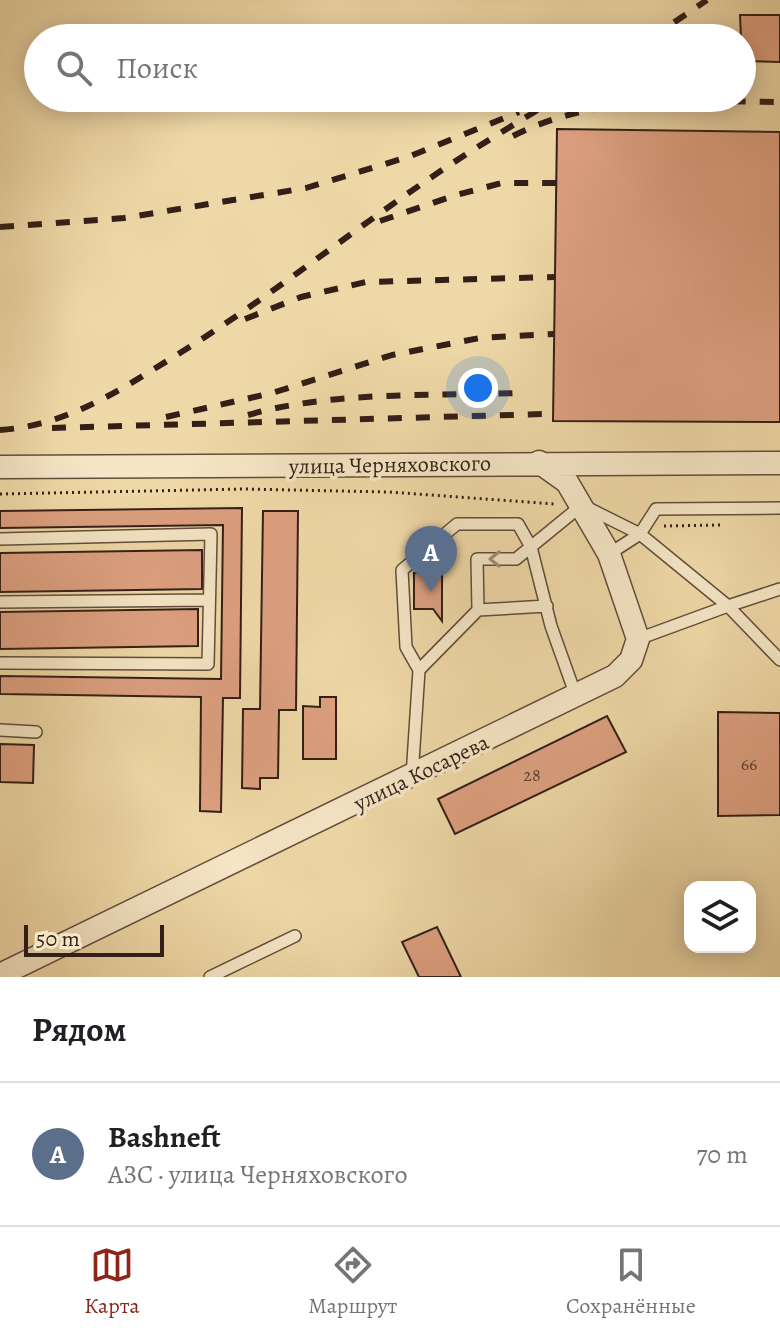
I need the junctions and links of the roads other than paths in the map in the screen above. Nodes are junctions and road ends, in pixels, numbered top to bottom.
1 (539, 462) junction
2 (780, 463) edge
3 (0, 467) edge
4 (582, 505) junction
5 (780, 508) edge
6 (640, 534) junction
7 (0, 539) edge
8 (531, 547) junction
9 (609, 554) junction
10 (780, 589) edge
11 (209, 600) junction
12 (0, 602) edge
13 (547, 606) junction
14 (728, 606) junction
15 (478, 610) junction
16 (638, 639) junction
17 (780, 660) edge
18 (0, 663) edge
19 (419, 670) junction
20 (576, 697) junction
21 (0, 730) edge
22 (36, 732) dead end
23 (412, 777) junction
24 (295, 936) dead end
25 (0, 975) edge
26 (210, 977) edge

1 - 2 street, улица Черняховского
1 - 3 street, улица Черняховского
1 - 4 street
4 - 6 lane
4 - 8 lane
4 - 9 street
5 - 6 lane
6 - 9 lane
6 - 14 lane
7 - 11 lane
8 - 13 lane
8 -> 15 lane
8 - 19 lane
9 - 16 street
10 - 14 lane
11 - 12 lane
11 - 18 lane
13 - 15 lane
13 - 20 lane
14 - 16 lane
14 - 17 lane
15 - 19 lane
16 - 20 street, улица Косарева
19 - 23 lane
20 - 23 street, улица Косарева
21 - 22 lane
23 - 25 street, улица Косарева
24 - 26 lane

